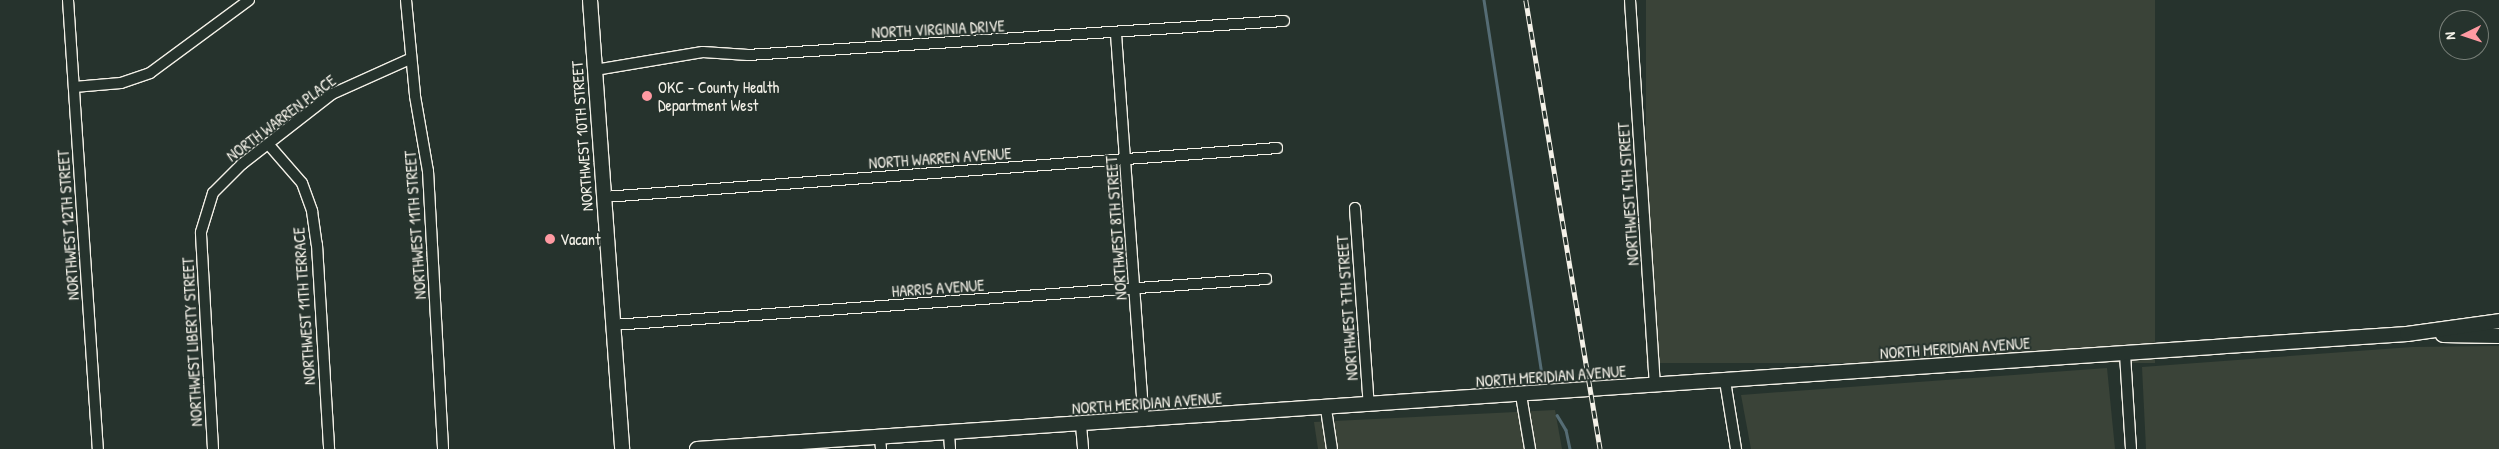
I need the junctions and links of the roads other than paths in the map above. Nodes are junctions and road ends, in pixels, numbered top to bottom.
1 (68, 0) edge
2 (249, 0) edge
3 (406, 0) edge
4 (590, 0) edge
5 (1630, 0) edge
6 (1284, 21) dead end
7 (1116, 34) junction
8 (410, 59) junction
9 (595, 70) junction
10 (74, 87) junction
11 (269, 145) junction
12 (1277, 148) dead end
13 (1127, 159) junction
14 (604, 197) junction
15 (1355, 208) dead end
16 (201, 232) joint
17 (1266, 279) dead end
18 (1136, 289) junction
19 (2499, 322) edge
20 (613, 325) junction
21 (2407, 334) junction
22 (2499, 336) edge
23 (2124, 354) junction
24 (1725, 381) junction
25 (1656, 386) junction
26 (1521, 395) junction
27 (1369, 406) junction
28 (1326, 409) junction
29 (1144, 421) junction
30 (1081, 425) junction
31 (949, 434) junction
32 (881, 444) edge
33 (98, 449) edge
34 (214, 449) edge
35 (329, 449) edge
36 (443, 449) edge
37 (622, 449) edge
38 (697, 449) edge
39 (950, 449) edge
40 (1082, 449) edge
41 (1332, 449) edge
42 (1530, 449) edge
43 (1736, 449) edge
44 (2131, 449) edge

1 - 10 street, NORTHWEST 12TH STREET
2 - 10 street
3 - 8 street, NORTHWEST 11TH STREET
4 - 9 main road, NORTHWEST 10TH STREET
5 - 25 street, NORTHWEST 4TH STREET
6 - 7 street, NORTH VIRGINIA DRIVE
7 - 9 street, NORTH VIRGINIA DRIVE
7 - 13 street, NORTHWEST 8TH STREET
8 - 11 street, NORTH WARREN PLACE
8 - 36 street, NORTHWEST 11TH STREET
9 - 14 main road, NORTHWEST 10TH STREET
10 - 33 street, NORTHWEST 12TH STREET
11 - 16 street, NORTH WARREN PLACE
11 - 35 street, NORTHWEST 11TH TERRACE
12 - 13 street, NORTH WARREN AVENUE
13 - 14 street, NORTH WARREN AVENUE
13 - 18 street, NORTHWEST 8TH STREET
14 - 20 main road, NORTHWEST 10TH STREET
15 - 27 street, NORTHWEST 7TH STREET
16 - 34 street, NORTHWEST LIBERTY STREET
17 - 18 street, HARRIS AVENUE
18 - 20 street, HARRIS AVENUE
18 - 29 street, NORTHWEST 8TH STREET
19 - 21 main road, NORTH MERIDIAN AVENUE
20 - 37 main road, NORTHWEST 10TH STREET
21 - 22 main road, NORTH MERIDIAN AVENUE
21 - 23 main road, NORTH MERIDIAN AVENUE
23 - 24 main road, NORTH MERIDIAN AVENUE
23 - 44 street
24 - 25 main road, NORTH MERIDIAN AVENUE
24 - 43 street
25 - 26 main road, NORTH MERIDIAN AVENUE
26 - 27 main road, NORTH MERIDIAN AVENUE
26 - 42 street
27 - 28 main road, NORTH MERIDIAN AVENUE
28 - 29 main road, NORTH MERIDIAN AVENUE
28 - 41 street
29 - 30 main road, NORTH MERIDIAN AVENUE
30 - 31 main road, NORTH MERIDIAN AVENUE
30 - 40 street
31 - 32 main road, NORTH MERIDIAN AVENUE
31 - 39 street
32 - 38 main road, NORTH MERIDIAN AVENUE

